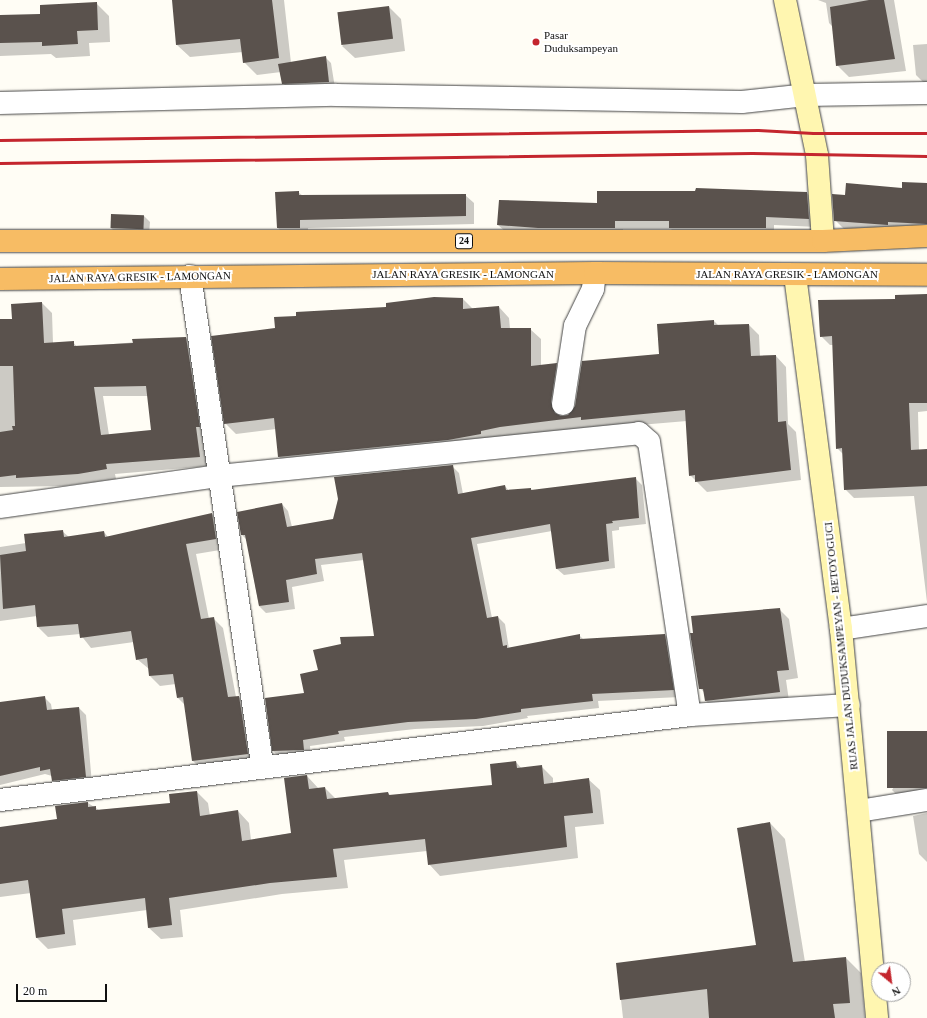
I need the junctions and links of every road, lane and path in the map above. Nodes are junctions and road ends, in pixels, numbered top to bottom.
1 (785, 0) edge
2 (927, 93) edge
3 (806, 95) junction
4 (0, 103) edge
5 (927, 236) edge
6 (0, 241) edge
7 (823, 241) junction
8 (596, 273) junction
9 (795, 275) junction
10 (927, 275) edge
11 (190, 276) junction
12 (0, 279) edge
13 (563, 404) dead end
14 (219, 476) junction
15 (0, 507) edge
16 (927, 616) edge
17 (841, 629) junction
18 (849, 705) junction
19 (690, 715) junction
20 (262, 766) junction
21 (0, 800) edge
22 (927, 800) edge
23 (859, 811) junction
24 (877, 1018) edge

1 - 3 main road
2 - 3 street
3 - 4 street
3 - 7 main road
5 - 7 highway, 24
6 - 7 highway, 24
8 - 9 highway, JALAN RAYA GRESIK - LAMONGAN
8 - 11 highway, JALAN RAYA GRESIK - LAMONGAN
8 - 13 street
9 - 10 highway, JALAN RAYA GRESIK - LAMONGAN
9 - 17 main road, RUAS JALAN DUDUKSAMPEYAN - BETOYOGUCI
11 - 12 highway, JALAN RAYA GRESIK - LAMONGAN
11 - 14 street
14 - 15 street
14 - 19 street
14 - 20 street
16 - 17 street
17 - 18 main road, RUAS JALAN DUDUKSAMPEYAN - BETOYOGUCI
18 - 19 street
18 - 23 main road, RUAS JALAN DUDUKSAMPEYAN - BETOYOGUCI
19 - 20 street
20 - 21 street
22 - 23 street
23 - 24 main road, RUAS JALAN DUDUKSAMPEYAN - BETOYOGUCI

